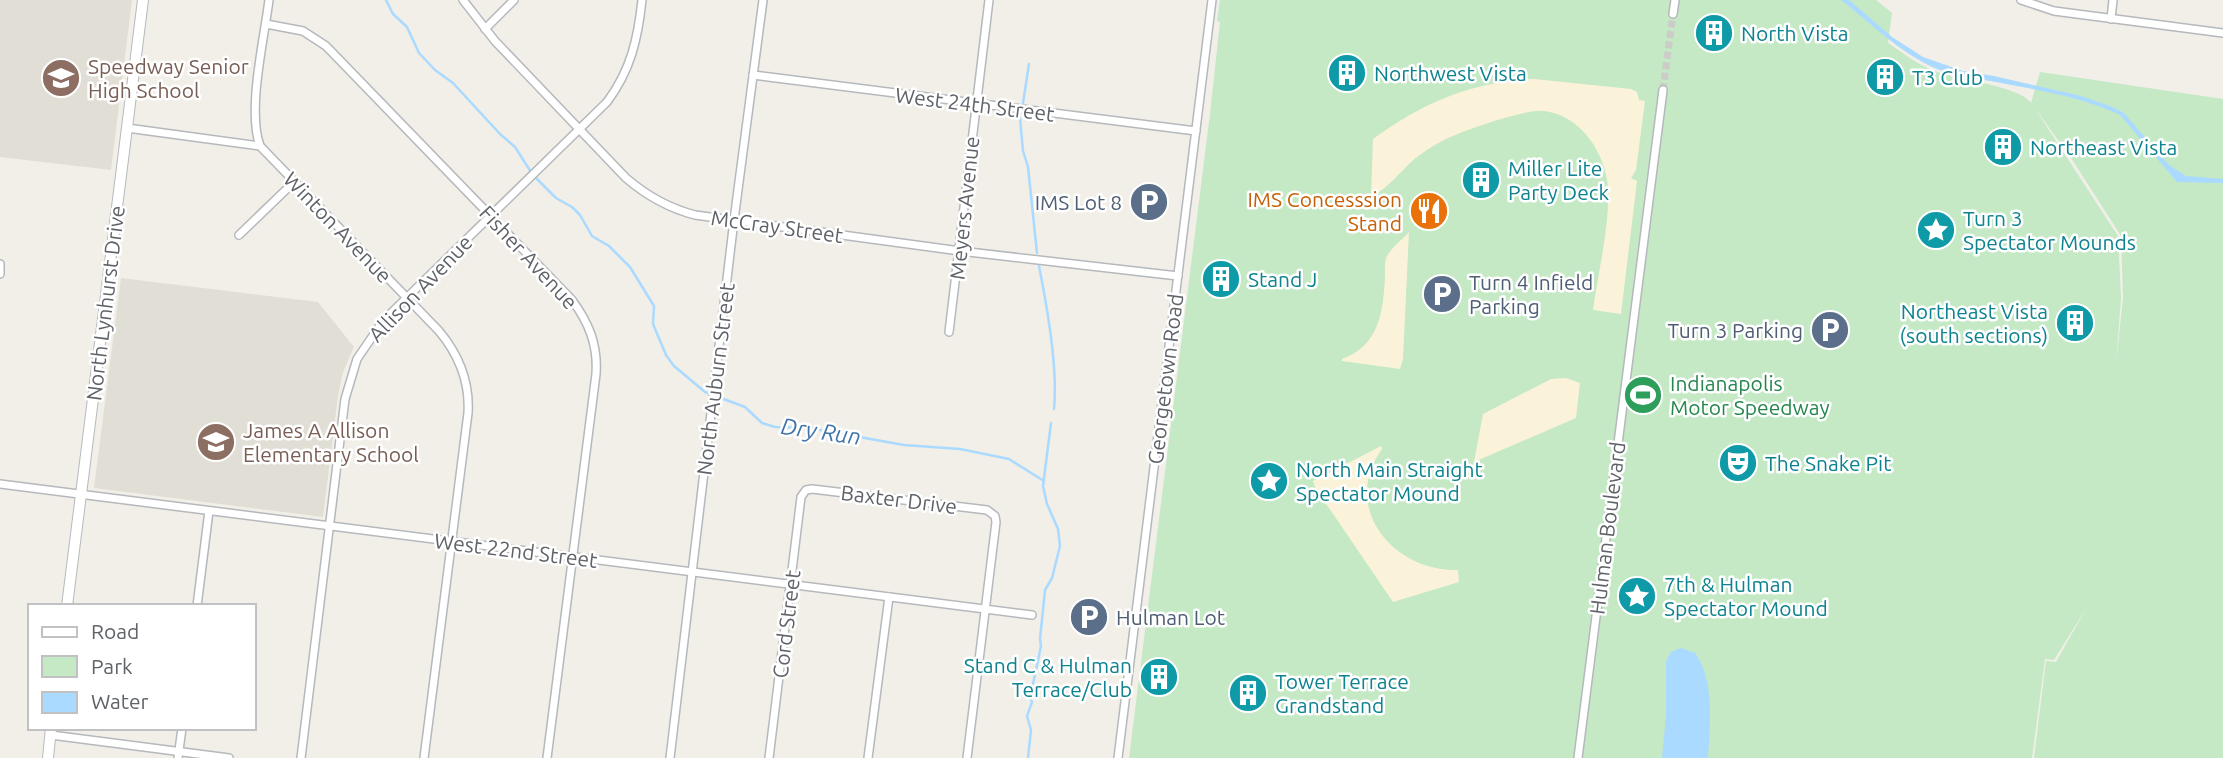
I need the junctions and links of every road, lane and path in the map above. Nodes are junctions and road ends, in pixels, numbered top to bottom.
1 (143, 0) edge
2 (269, 0) edge
3 (463, 0) edge
4 (514, 0) edge
5 (642, 0) edge
6 (763, 0) edge
7 (989, 0) edge
8 (1212, 0) edge
9 (1675, 0) edge
10 (2021, 0) edge
11 (2113, 0) edge
12 (1673, 14) tunnel mouth
13 (2111, 19) junction
14 (266, 24) junction
15 (485, 29) junction
16 (2223, 33) edge
17 (753, 75) junction
18 (1663, 90) tunnel mouth
19 (975, 104) junction
20 (127, 128) junction
21 (580, 129) junction
22 (1196, 131) junction
23 (260, 146) junction
24 (294, 182) junction
25 (491, 216) junction
26 (734, 220) junction
27 (239, 235) dead end
28 (960, 251) junction
29 (1, 264) edge
30 (0, 274) edge
31 (1178, 276) junction
32 (407, 298) junction
33 (949, 332) dead end
34 (0, 484) edge
35 (804, 491) joint
36 (80, 495) junction
37 (209, 511) junction
38 (330, 526) junction
39 (452, 541) junction
40 (573, 557) junction
41 (693, 572) junction
42 (791, 584) junction
43 (889, 597) junction
44 (67, 604) edge
45 (197, 604) edge
46 (986, 608) junction
47 (1032, 615) dead end
48 (182, 730) edge
49 (51, 732) edge
50 (178, 755) edge
51 (48, 758) edge
52 (229, 758) edge
53 (301, 758) edge
54 (424, 758) edge
55 (547, 758) edge
56 (670, 758) edge
57 (769, 758) edge
58 (868, 758) edge
59 (967, 758) edge
60 (1118, 758) edge
61 (1578, 758) edge

1 - 20 main road, North Lynhurst Drive
2 - 14 street
3 - 15 street, McCray Street
4 - 15 street
5 - 21 street, Allison Avenue
6 - 17 street, North Auburn Street
7 - 19 street, Meyers Avenue
8 - 22 street, Georgetown Road
9 - 12 street
10 - 13 street
11 - 13 street
13 - 16 street
14 - 23 street
14 - 25 street, Fisher Avenue
15 - 21 street, McCray Street
17 - 19 street, West 24th Street
17 - 26 street, North Auburn Street
18 - 61 street, Hulman Boulevard
19 - 22 street, West 24th Street
19 - 28 street, Meyers Avenue
20 - 23 street
20 - 36 main road, North Lynhurst Drive
21 - 25 street, Allison Avenue
21 - 26 street, McCray Street
22 - 31 street, Georgetown Road
23 - 24 street, Winton Avenue
24 - 27 street
24 - 32 street, Winton Avenue
25 - 32 street, Allison Avenue
25 - 40 street, Fisher Avenue
26 - 28 street, McCray Street
26 - 41 street, North Auburn Street
28 - 31 street, McCray Street
28 - 33 street, Meyers Avenue
29 - 30 street
31 - 60 street, Georgetown Road
32 - 38 street, Allison Avenue
32 - 39 street, Winton Avenue
34 - 36 street, West 22nd Street
35 - 42 street, Cord Street
35 - 46 street, Baxter Drive
36 - 37 street, West 22nd Street
36 - 44 main road, North Lynhurst Drive
37 - 38 street, West 22nd Street
37 - 45 street
38 - 39 street, West 22nd Street
38 - 53 street, Allison Avenue
39 - 40 street, West 22nd Street
39 - 54 street, Winton Avenue
40 - 41 street, West 22nd Street
40 - 55 street, Fisher Avenue
41 - 42 street, West 22nd Street
41 - 56 street, North Auburn Street
42 - 43 street, West 22nd Street
42 - 57 street, Cord Street
43 - 46 street, West 22nd Street
43 - 58 street
46 - 47 street, West 22nd Street
46 - 59 street
48 - 50 street
49 - 50 street
49 - 51 main road
50 - 52 street

